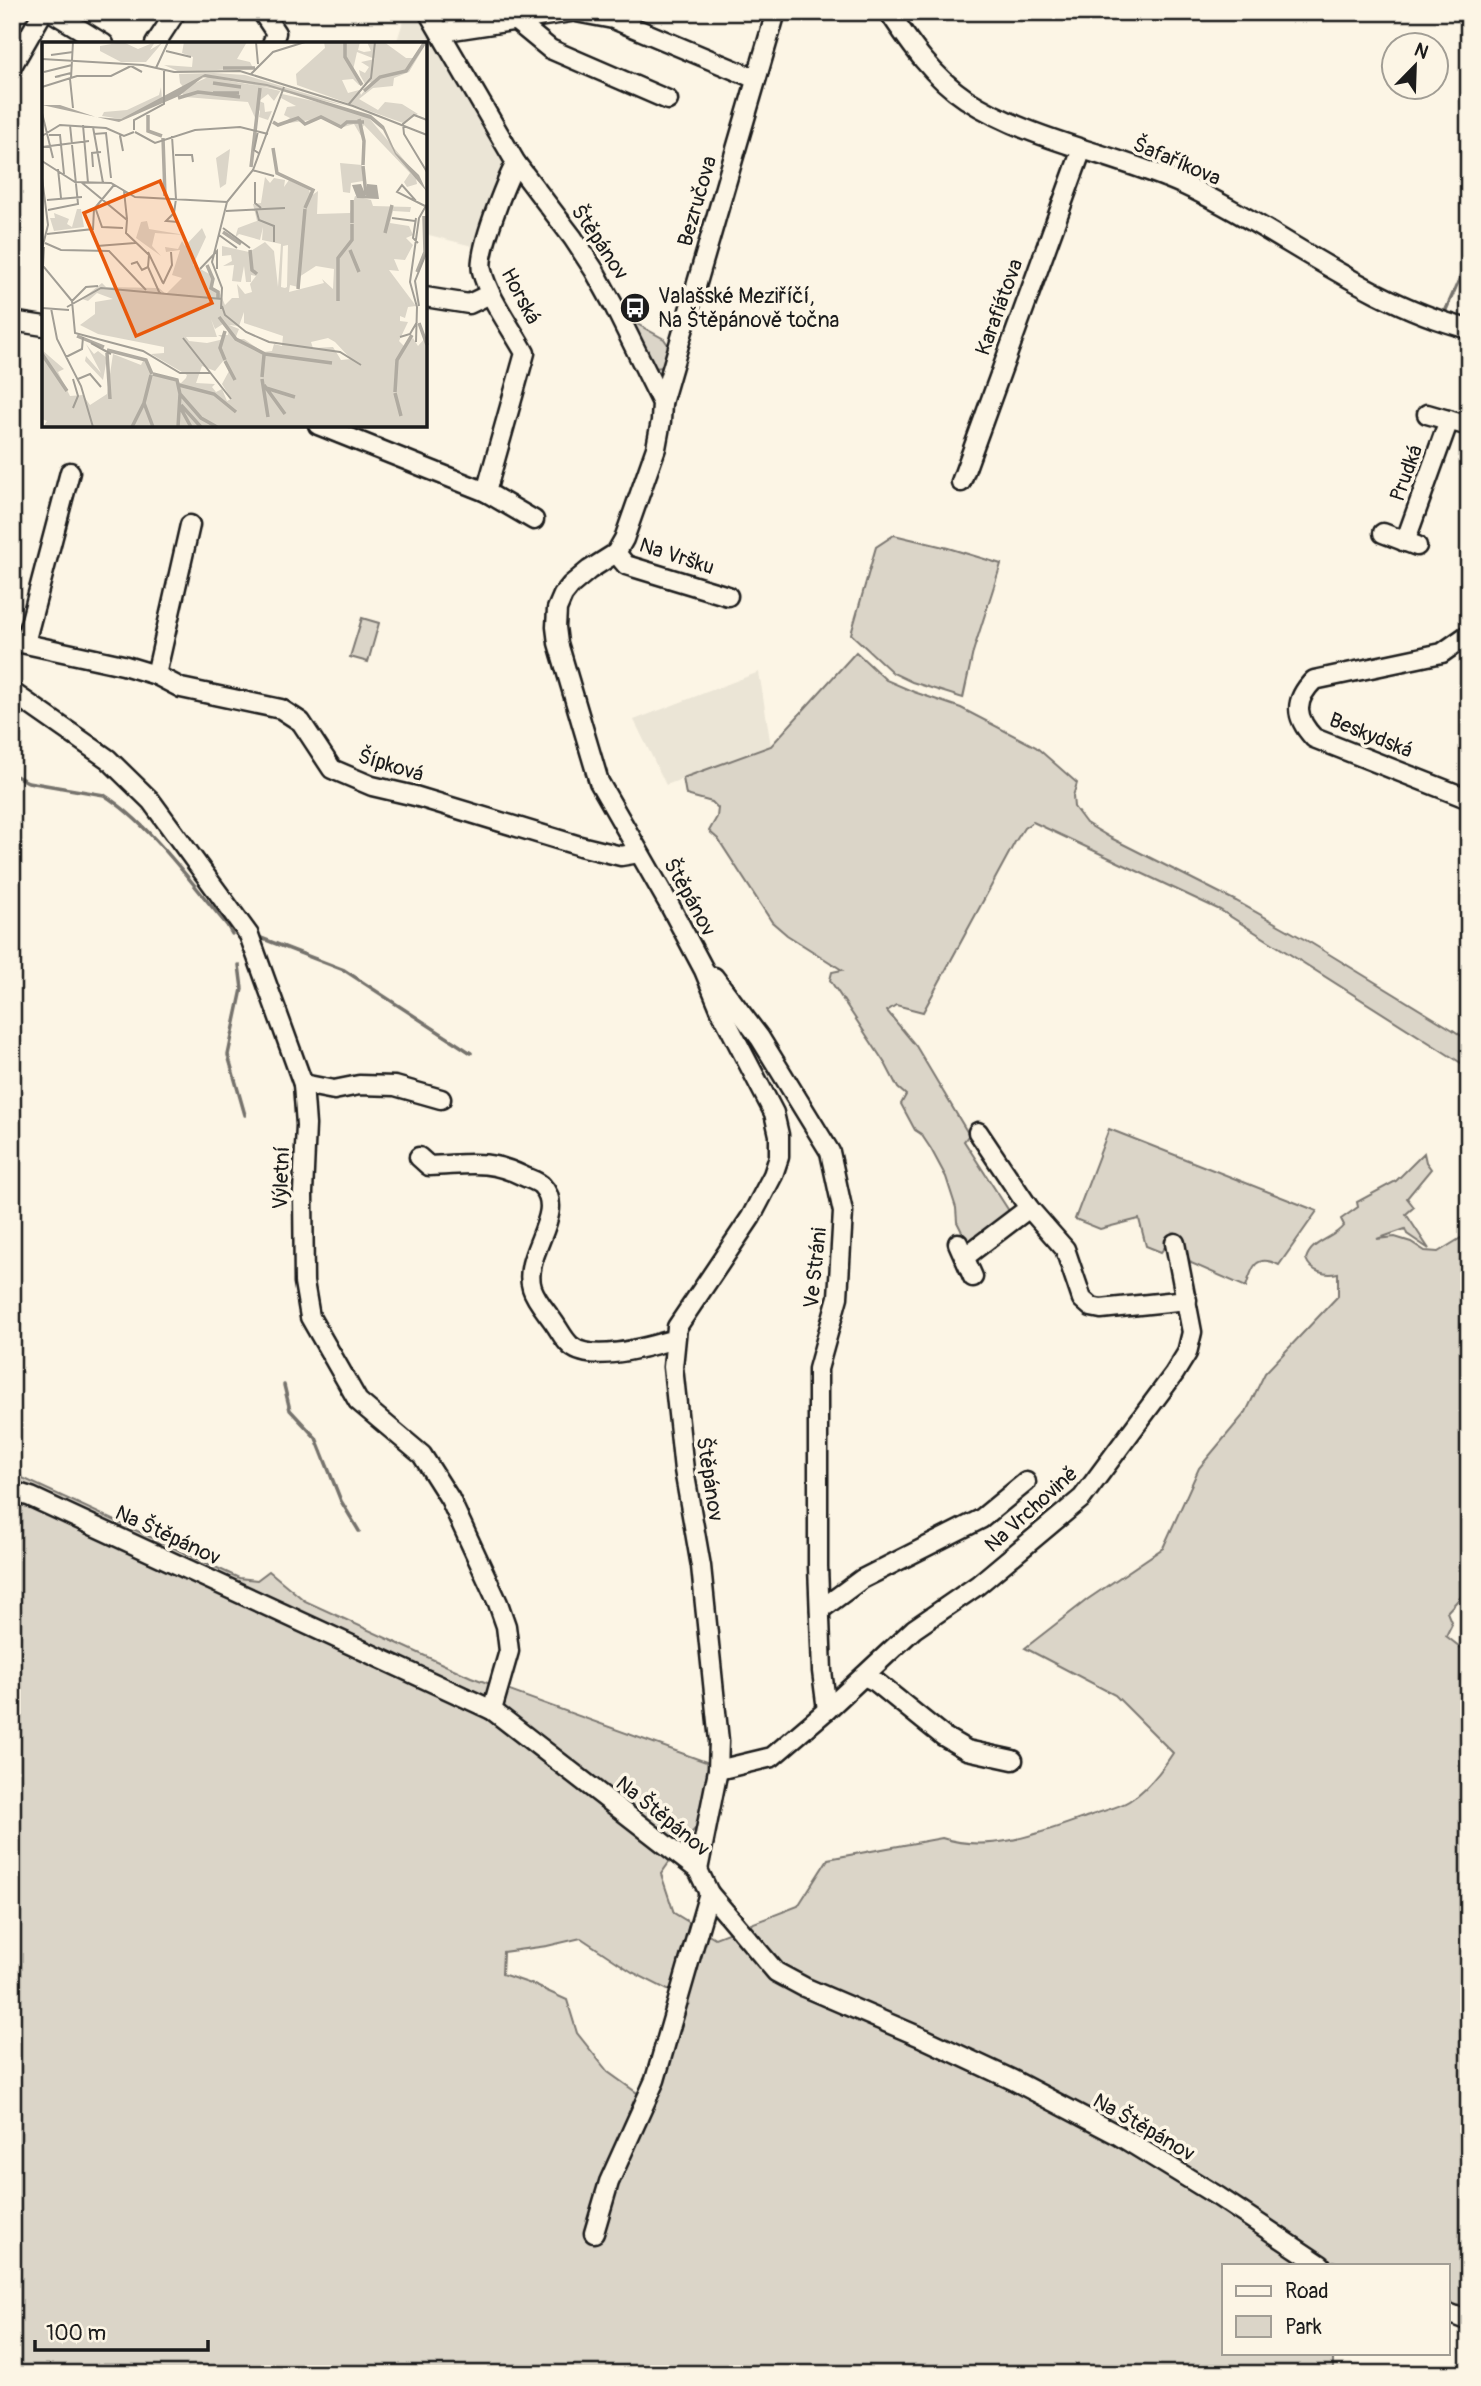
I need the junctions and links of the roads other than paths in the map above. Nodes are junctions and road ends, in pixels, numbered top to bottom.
1 (43, 12) edge
2 (52, 12) edge
3 (176, 12) edge
4 (262, 12) edge
5 (428, 12) edge
6 (574, 12) edge
7 (776, 12) edge
8 (889, 12) edge
9 (516, 21) junction
10 (440, 32) junction
11 (278, 40) edge
12 (101, 42) edge
13 (156, 42) edge
14 (12, 66) edge
15 (756, 79) junction
16 (668, 100) dead end
17 (1082, 149) junction
18 (516, 163) junction
19 (490, 294) junction
20 (427, 297) edge
21 (15, 321) edge
22 (42, 326) edge
23 (1469, 329) edge
24 (662, 403) junction
25 (1427, 414) dead end
26 (1449, 420) junction
27 (1469, 426) edge
28 (322, 427) edge
29 (70, 472) dead end
30 (961, 482) dead end
31 (486, 492) junction
32 (534, 520) dead end
33 (190, 525) dead end
34 (1383, 533) dead end
35 (617, 553) junction
36 (728, 596) dead end
37 (1469, 634) edge
38 (19, 642) edge
39 (156, 676) junction
40 (12, 692) edge
41 (1469, 797) edge
42 (639, 853) junction
43 (704, 970) junction
44 (303, 1084) junction
45 (441, 1099) dead end
46 (990, 1139) dead end
47 (419, 1157) dead end
48 (1029, 1208) junction
49 (1175, 1243) dead end
50 (973, 1277) dead end
51 (1187, 1300) junction
52 (675, 1339) junction
53 (1026, 1482) dead end
54 (12, 1491) edge
55 (820, 1610) junction
56 (864, 1676) junction
57 (492, 1710) junction
58 (827, 1710) junction
59 (1013, 1760) dead end
60 (718, 1770) junction
61 (698, 1870) junction
62 (709, 1893) junction
63 (594, 2233) dead end
64 (1320, 2264) edge
65 (1450, 2314) edge
66 (1469, 2321) edge

1 - 14 street
2 - 12 street
3 - 13 street
4 - 11 street
5 - 10 street, Štěpánov
6 - 9 street
6 - 15 street
7 - 15 street, Bezručova
8 - 17 street, Šafaříkova
9 - 10 street
9 - 16 street
10 - 18 street, Štěpánov
15 - 24 street, Bezručova
17 - 23 street, Šafaříkova
17 - 30 street, Karafiátova
18 - 19 street, Horská
18 - 24 street, Štěpánov
19 - 20 street
19 - 31 street, Horská
21 - 22 street
24 - 35 street
25 - 26 street
26 - 27 street
26 - 34 street, Prudká
28 - 31 street
29 - 38 street
31 - 32 street
33 - 39 street
35 - 36 street, Na Vršku
35 - 42 street, Štěpánov
37 - 41 street, Beskydská
38 - 39 street, Šípková
39 - 42 street, Šípková
40 - 44 street, Výletní
42 - 43 street, Štěpánov
43 - 52 street, Štěpánov
43 - 55 street, Ve Stráni
44 - 45 street
44 - 57 street, Výletní
46 - 48 street
47 - 52 street
48 - 50 street
48 - 51 street
49 - 51 street, Na Vrchovině
51 - 56 street, Na Vrchovině
52 - 60 street, Štěpánov
53 - 55 street
54 - 57 street, Na Štěpánov
55 - 58 street, Ve Stráni
56 - 58 street, Na Vrchovině
56 - 59 street
57 - 61 street, Na Štěpánov
58 - 60 street, Na Vrchovině
60 - 61 street, Štěpánov
61 - 62 street, Na Štěpánov
62 - 63 street
62 - 64 street, Na Štěpánov
65 - 66 street

